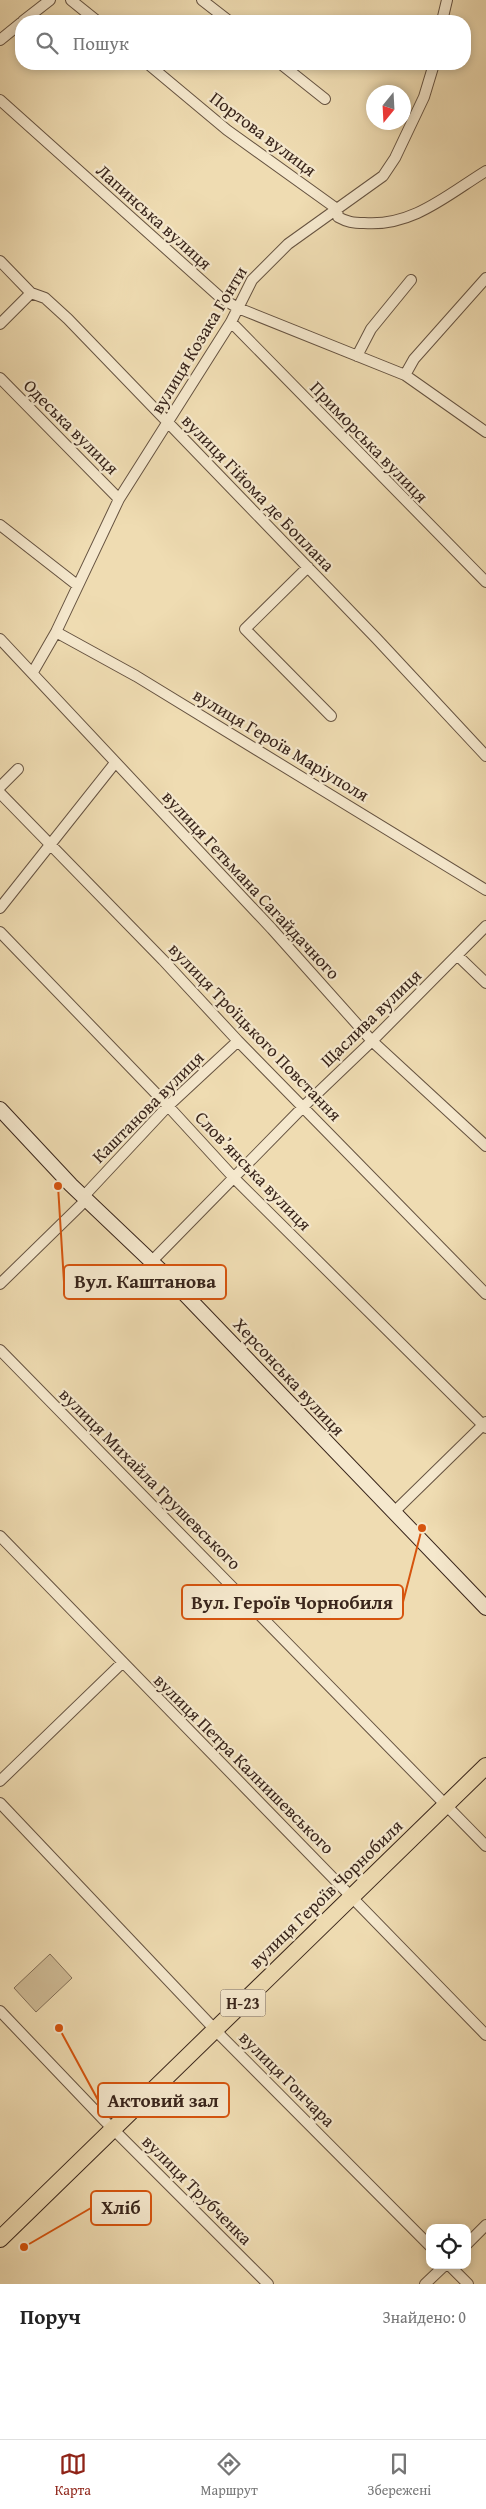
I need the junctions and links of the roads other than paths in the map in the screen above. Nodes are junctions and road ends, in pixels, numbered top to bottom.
1 (50, 0) edge
2 (71, 0) edge
3 (202, 0) edge
4 (447, 0) edge
5 (31, 15) edge
6 (90, 15) edge
7 (221, 15) edge
8 (443, 15) edge
9 (15, 28) edge
10 (0, 40) edge
11 (155, 70) edge
12 (289, 70) edge
13 (432, 70) edge
14 (325, 99) dead end
15 (0, 100) edge
16 (486, 171) edge
17 (337, 210) junction
18 (0, 261) edge
19 (486, 278) edge
20 (411, 280) dead end
21 (30, 293) junction
22 (238, 308) junction
23 (231, 322) junction
24 (0, 324) edge
25 (357, 356) junction
26 (405, 375) junction
27 (0, 378) edge
28 (168, 423) junction
29 (486, 432) edge
30 (119, 499) junction
31 (0, 525) edge
32 (308, 567) junction
33 (486, 582) edge
34 (77, 584) junction
35 (56, 632) junction
36 (0, 639) edge
37 (33, 672) junction
38 (330, 716) dead end
39 (486, 756) edge
40 (115, 763) junction
41 (18, 769) dead end
42 (0, 787) edge
43 (0, 793) edge
44 (50, 844) junction
45 (486, 890) edge
46 (0, 908) edge
47 (486, 926) edge
48 (0, 932) edge
49 (458, 956) junction
50 (486, 983) edge
51 (238, 1041) junction
52 (372, 1041) junction
53 (168, 1106) junction
54 (304, 1106) junction
55 (0, 1109) edge
56 (486, 1146) edge
57 (234, 1179) junction
58 (85, 1198) junction
59 (152, 1261) junction
60 (0, 1284) edge
61 (486, 1294) edge
62 (0, 1350) edge
63 (485, 1425) edge
64 (394, 1512) junction
65 (0, 1536) edge
66 (486, 1608) edge
67 (122, 1663) junction
68 (486, 1766) edge
69 (0, 1781) edge
70 (0, 1803) edge
71 (447, 1804) junction
72 (486, 1846) edge
73 (352, 1897) junction
74 (0, 2011) edge
75 (215, 2030) junction
76 (486, 2035) edge
77 (113, 2129) junction
78 (486, 2225) edge
79 (0, 2239) edge
80 (471, 2240) edge
81 (426, 2242) edge
82 (441, 2269) edge
83 (454, 2269) edge
84 (268, 2284) edge
85 (426, 2284) edge
86 (468, 2284) edge

1 - 5 street
2 - 6 street
3 - 7 street
4 - 8 street
9 - 10 street
11 - 17 street, Портова вулиця
12 - 14 street
13 - 17 street, вулиця Козака Гонти
15 - 22 street, Лапинська вулиця
16 - 17 street, Портова вулиця
17 - 22 street, вулиця Козака Гонти
18 - 21 street, вулиця Гійома де Боплана
19 - 26 street
20 - 25 street
21 - 24 street
21 - 28 street, вулиця Гійома де Боплана
22 - 23 street, вулиця Козака Гонти
22 - 25 street, Лапинська вулиця
23 - 28 street, вулиця Козака Гонти
23 - 33 street, Приморська вулиця
25 - 26 street, Лапинська вулиця
26 - 29 street, Лапинська вулиця
27 - 30 street, Одеська вулиця
28 - 30 street, вулиця Козака Гонти
28 - 32 street, вулиця Гійома де Боплана
30 - 34 street, вулиця Козака Гонти
31 - 34 street
32 - 38 street
32 - 39 street, вулиця Гійома де Боплана
34 - 35 street, вулиця Козака Гонти
35 - 37 street, вулиця Козака Гонти
35 - 45 street, вулиця Героїв Маріуполя
36 - 37 street, вулиця Гетьмана Сагайдачного
37 - 40 street, вулиця Гетьмана Сагайдачного
40 - 44 street
40 - 52 street, вулиця Гетьмана Сагайдачного
41 - 42 street
43 - 44 street, вулиця Троїцького Повстання
44 - 46 street
44 - 51 street, вулиця Троїцького Повстання
47 - 49 street, Щаслива вулиця
48 - 53 street, Словʼянська вулиця
49 - 50 street
49 - 52 street, Щаслива вулиця
51 - 53 street, Каштанова вулиця
51 - 54 street, вулиця Троїцького Повстання
52 - 54 street, Щаслива вулиця
52 - 56 street, вулиця Гетьмана Сагайдачного
53 - 57 street, Словʼянська вулиця
53 - 58 street, Каштанова вулиця
54 - 57 street, Щаслива вулиця
54 - 61 street, вулиця Троїцького Повстання
55 - 58 main road, Херсонська вулиця
57 - 59 street, Щаслива вулиця
57 - 63 street, Словʼянська вулиця
58 - 59 main road, Херсонська вулиця
58 - 60 street, Каштанова вулиця
59 - 64 main road, Херсонська вулиця
62 - 71 street, вулиця Михайла Грушевського
63 - 64 street
64 - 66 main road, Херсонська вулиця
65 - 67 street, вулиця Петра Калнишевського
67 - 69 street
67 - 73 street, вулиця Петра Калнишевського
68 - 71 main road, вулиця Героїв Чорнобиля / Н-23
70 - 75 street, вулиця Гончара
71 - 72 street, вулиця Михайла Грушевського
71 - 73 main road, вулиця Героїв Чорнобиля / Н-23
73 - 75 main road, вулиця Героїв Чорнобиля / Н-23
73 - 76 street, вулиця Петра Калнишевського
74 - 77 street, вулиця Трубченка
75 - 77 main road, вулиця Героїв Чорнобиля / Н-23
75 - 81 street, вулиця Гончара
77 - 79 main road, вулиця Героїв Чорнобиля / Н-23
77 - 84 street, вулиця Трубченка
78 - 80 street
82 - 85 street
83 - 86 street

